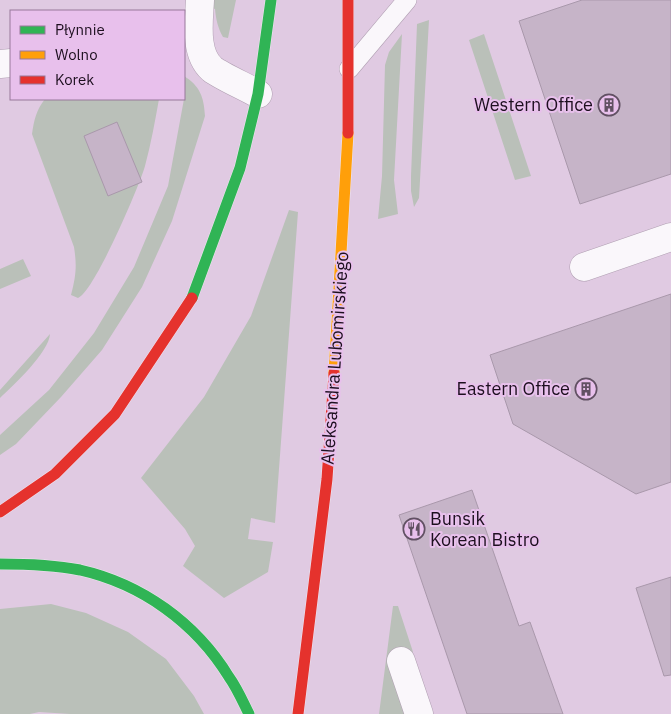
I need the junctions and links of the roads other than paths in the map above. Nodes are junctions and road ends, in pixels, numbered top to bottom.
1 (200, 0) edge
2 (271, 0) edge
3 (348, 0) edge
4 (407, 0) edge
5 (191, 36) edge
6 (348, 69) junction
7 (258, 94) junction
8 (671, 237) edge
9 (584, 267) dead end
10 (0, 512) edge
11 (0, 564) edge
12 (401, 661) dead end
13 (249, 714) edge
14 (298, 714) edge
15 (418, 714) edge

1 - 5 street
2 - 7 main road
3 - 6 main road, Aleksandra Lubomirskiego
4 - 6 lane
5 - 7 street
6 - 14 main road, Aleksandra Lubomirskiego
7 - 10 main road
8 - 9 street
11 - 13 main road
12 - 15 street

